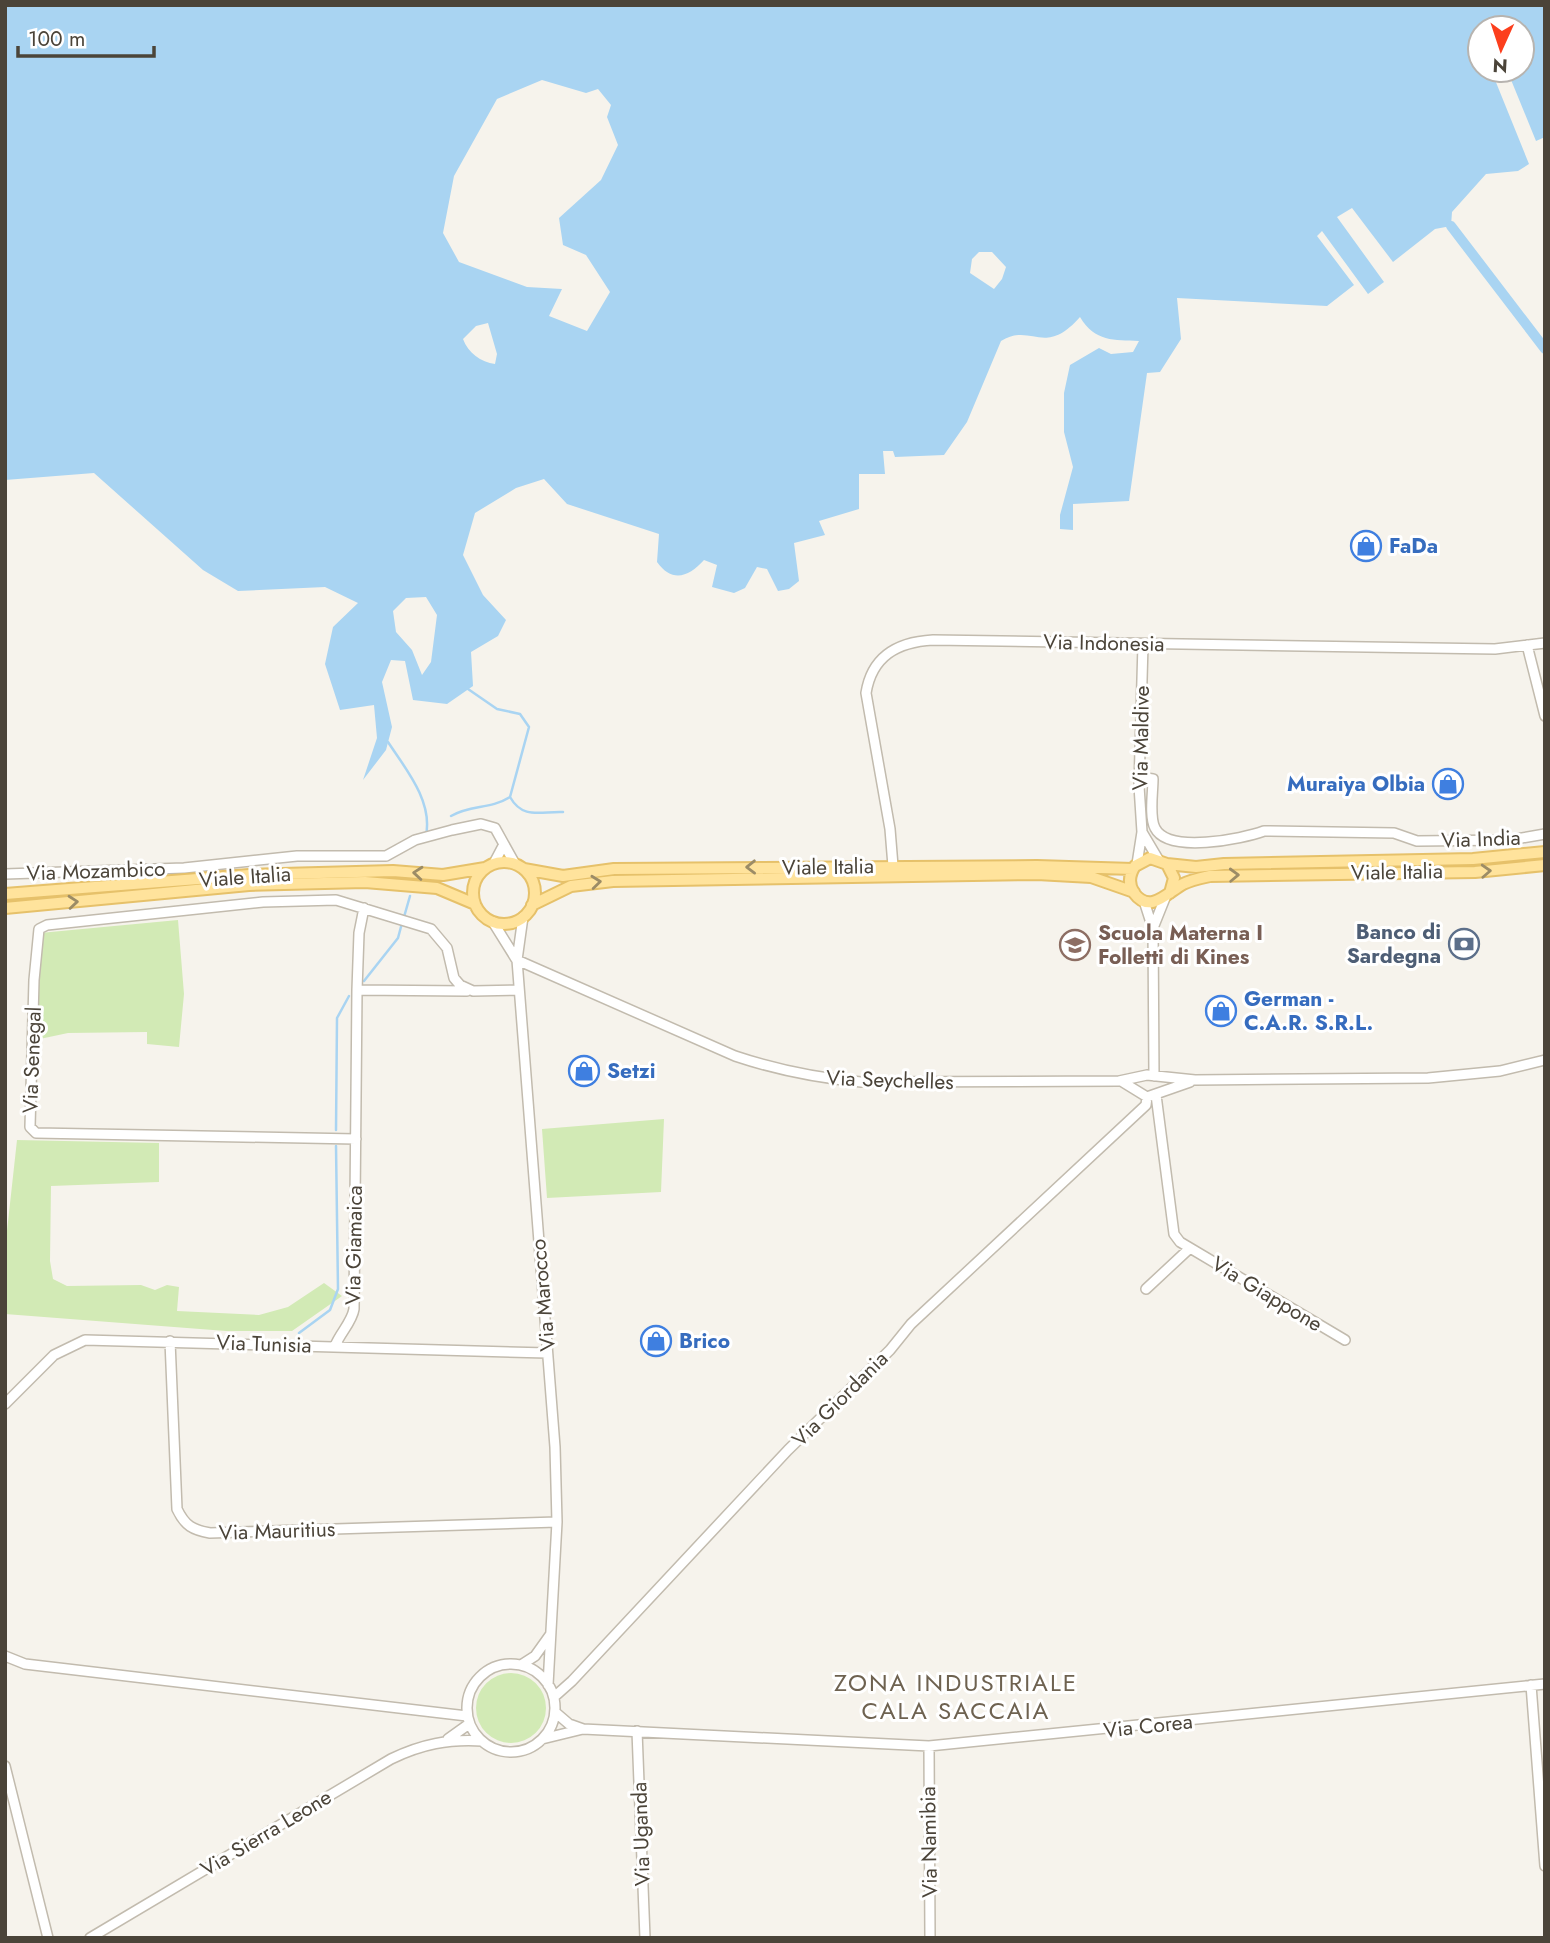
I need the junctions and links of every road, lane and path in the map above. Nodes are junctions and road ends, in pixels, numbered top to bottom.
1 (1143, 643) junction
2 (1545, 643) edge
3 (1527, 645) junction
4 (1545, 716) edge
5 (1139, 777) junction
6 (1142, 832) junction
7 (1545, 834) edge
8 (503, 846) junction
9 (1545, 852) edge
10 (1163, 861) junction
11 (1545, 865) edge
12 (490, 866) junction
13 (892, 866) junction
14 (1135, 866) junction
15 (519, 867) junction
16 (5, 874) edge
17 (1133, 892) junction
18 (5, 894) edge
19 (1167, 896) junction
20 (1144, 901) junction
21 (475, 904) junction
22 (532, 905) junction
23 (5, 908) edge
24 (364, 908) junction
25 (523, 917) junction
26 (493, 922) junction
27 (1153, 928) junction
28 (516, 960) junction
29 (357, 990) junction
30 (519, 990) junction
31 (473, 991) junction
32 (1545, 1060) edge
33 (1150, 1077) junction
34 (1195, 1080) junction
35 (1119, 1081) junction
36 (1148, 1093) junction
37 (1137, 1113) junction
38 (1158, 1119) junction
39 (356, 1139) junction
40 (1190, 1248) junction
41 (1146, 1289) dead end
42 (1345, 1340) dead end
43 (170, 1341) junction
44 (335, 1346) junction
45 (547, 1353) junction
46 (5, 1404) edge
47 (557, 1522) junction
48 (552, 1631) junction
49 (5, 1657) edge
50 (521, 1665) junction
51 (1545, 1684) edge
52 (548, 1685) junction
53 (1531, 1685) junction
54 (554, 1697) junction
55 (555, 1712) junction
56 (468, 1720) junction
57 (583, 1729) junction
58 (637, 1731) junction
59 (542, 1739) junction
60 (447, 1740) junction
61 (482, 1741) junction
62 (929, 1746) junction
63 (5, 1766) edge
64 (1545, 1866) edge
65 (48, 1938) edge
66 (90, 1938) edge
67 (645, 1938) edge
68 (930, 1938) edge

1 - 3 street, Via Indonesia
1 - 5 street, Via Maldive
1 - 13 street, Via Indonesia
2 - 3 street, Via Indonesia
3 - 4 street
5 - 6 street, Via Maldive
5 - 7 street, Via India
6 - 10 street, Via Maldive
6 - 14 street, Via Maldive
8 - 12 street
8 - 15 street, Via Mozambico
8 - 16 street, Via Mozambico
9 - 10 main road, Viale Italia
10 - 14 main road
10 - 19 main road
19 -> 11 main road, Viale Italia
12 - 15 main road
12 -> 18 main road, Viale Italia
12 - 21 main road
13 - 14 main road, Viale Italia
13 -> 15 main road, Viale Italia
14 - 17 main road
15 - 22 main road
17 - 20 main road
22 -> 17 main road, Viale Italia
19 - 20 main road
19 - 27 street
20 - 27 street
23 -> 21 main road, Viale Italia
21 - 26 main road
22 - 25 main road
24 - 29 street
24 - 31 street, Via Senegal
24 - 39 street, Via Senegal
25 - 26 main road
25 - 28 street, Via Marocco
26 - 28 street, Via Marocco
27 - 33 street
28 - 30 street, Via Marocco
28 - 35 street, Via Seychelles
29 - 31 street
29 - 39 street
30 - 31 street
30 - 45 street, Via Marocco
32 - 34 street, Via Seychelles
33 - 34 street, Via Seychelles
33 - 35 street, Via Seychelles
33 - 36 street
33 - 36 street, Via Giordania
34 - 36 street, Via Seychelles
35 - 36 street, Via Seychelles
36 - 37 street, Via Giordania
36 - 38 street, Via Giappone
37 - 38 street
37 - 54 street, Via Giordania
38 - 40 street, Via Giappone
39 - 44 street, Via Giamaica
40 - 41 street, Via Giappone
40 - 42 street, Via Giappone
43 - 44 street, Via Tunisia
43 - 46 street, Via Tunisia
43 - 47 street, Via Mauritius
44 - 45 street, Via Tunisia
45 - 47 street, Via Marocco
47 - 48 street, Via Marocco
48 - 50 street
48 - 52 street, Via Marocco
49 - 56 street
50 - 52 street
50 - 56 street
51 - 53 street, Via Corea
52 - 54 street
53 - 62 street, Via Corea
53 - 64 street
54 - 55 street
55 - 57 street
55 - 59 street
56 - 60 street, Via Sierra Leone
56 - 61 street
57 - 58 street, Via Corea
57 - 59 street
58 - 62 street, Via Corea
58 - 67 street, Via Uganda
59 - 61 street
60 - 61 street, Via Sierra Leone
60 - 66 street, Via Sierra Leone
62 - 68 street, Via Namibia
63 - 65 street

